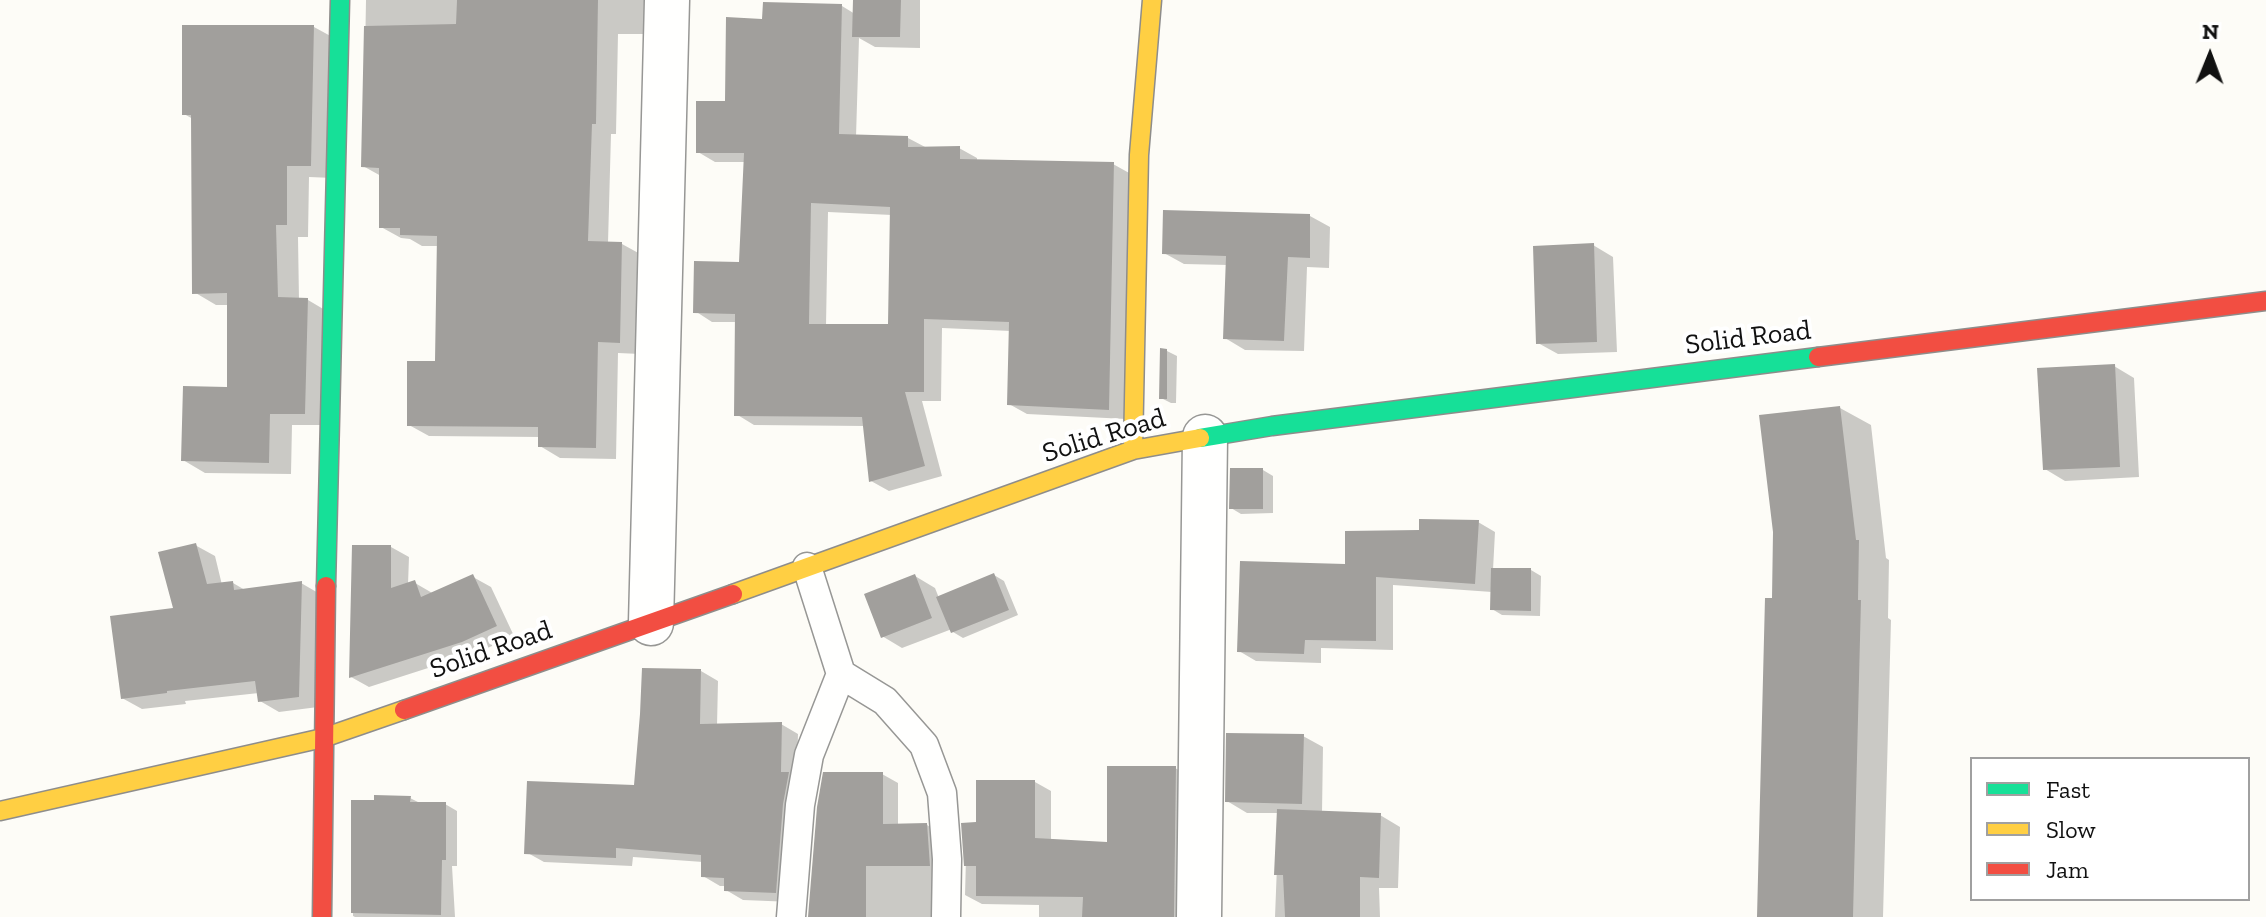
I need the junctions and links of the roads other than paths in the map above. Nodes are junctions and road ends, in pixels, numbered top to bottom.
1 (340, 0) edge
2 (667, 0) edge
3 (1152, 0) edge
4 (2266, 301) edge
5 (1205, 437) junction
6 (1133, 450) junction
7 (807, 567) junction
8 (651, 623) junction
9 (841, 674) junction
10 (323, 738) junction
11 (0, 811) edge
12 (322, 917) edge
13 (791, 917) edge
14 (946, 917) edge
15 (1199, 917) edge

1 - 10 street
2 - 8 street
3 - 6 street
4 - 5 street, Solid Road
5 - 6 street, Solid Road
5 - 15 street
6 - 7 street, Solid Road
7 - 8 street, Solid Road
7 - 9 lane
8 - 10 street, Solid Road
9 - 13 lane
9 - 14 lane
10 - 11 street, Solid Road
10 - 12 street

